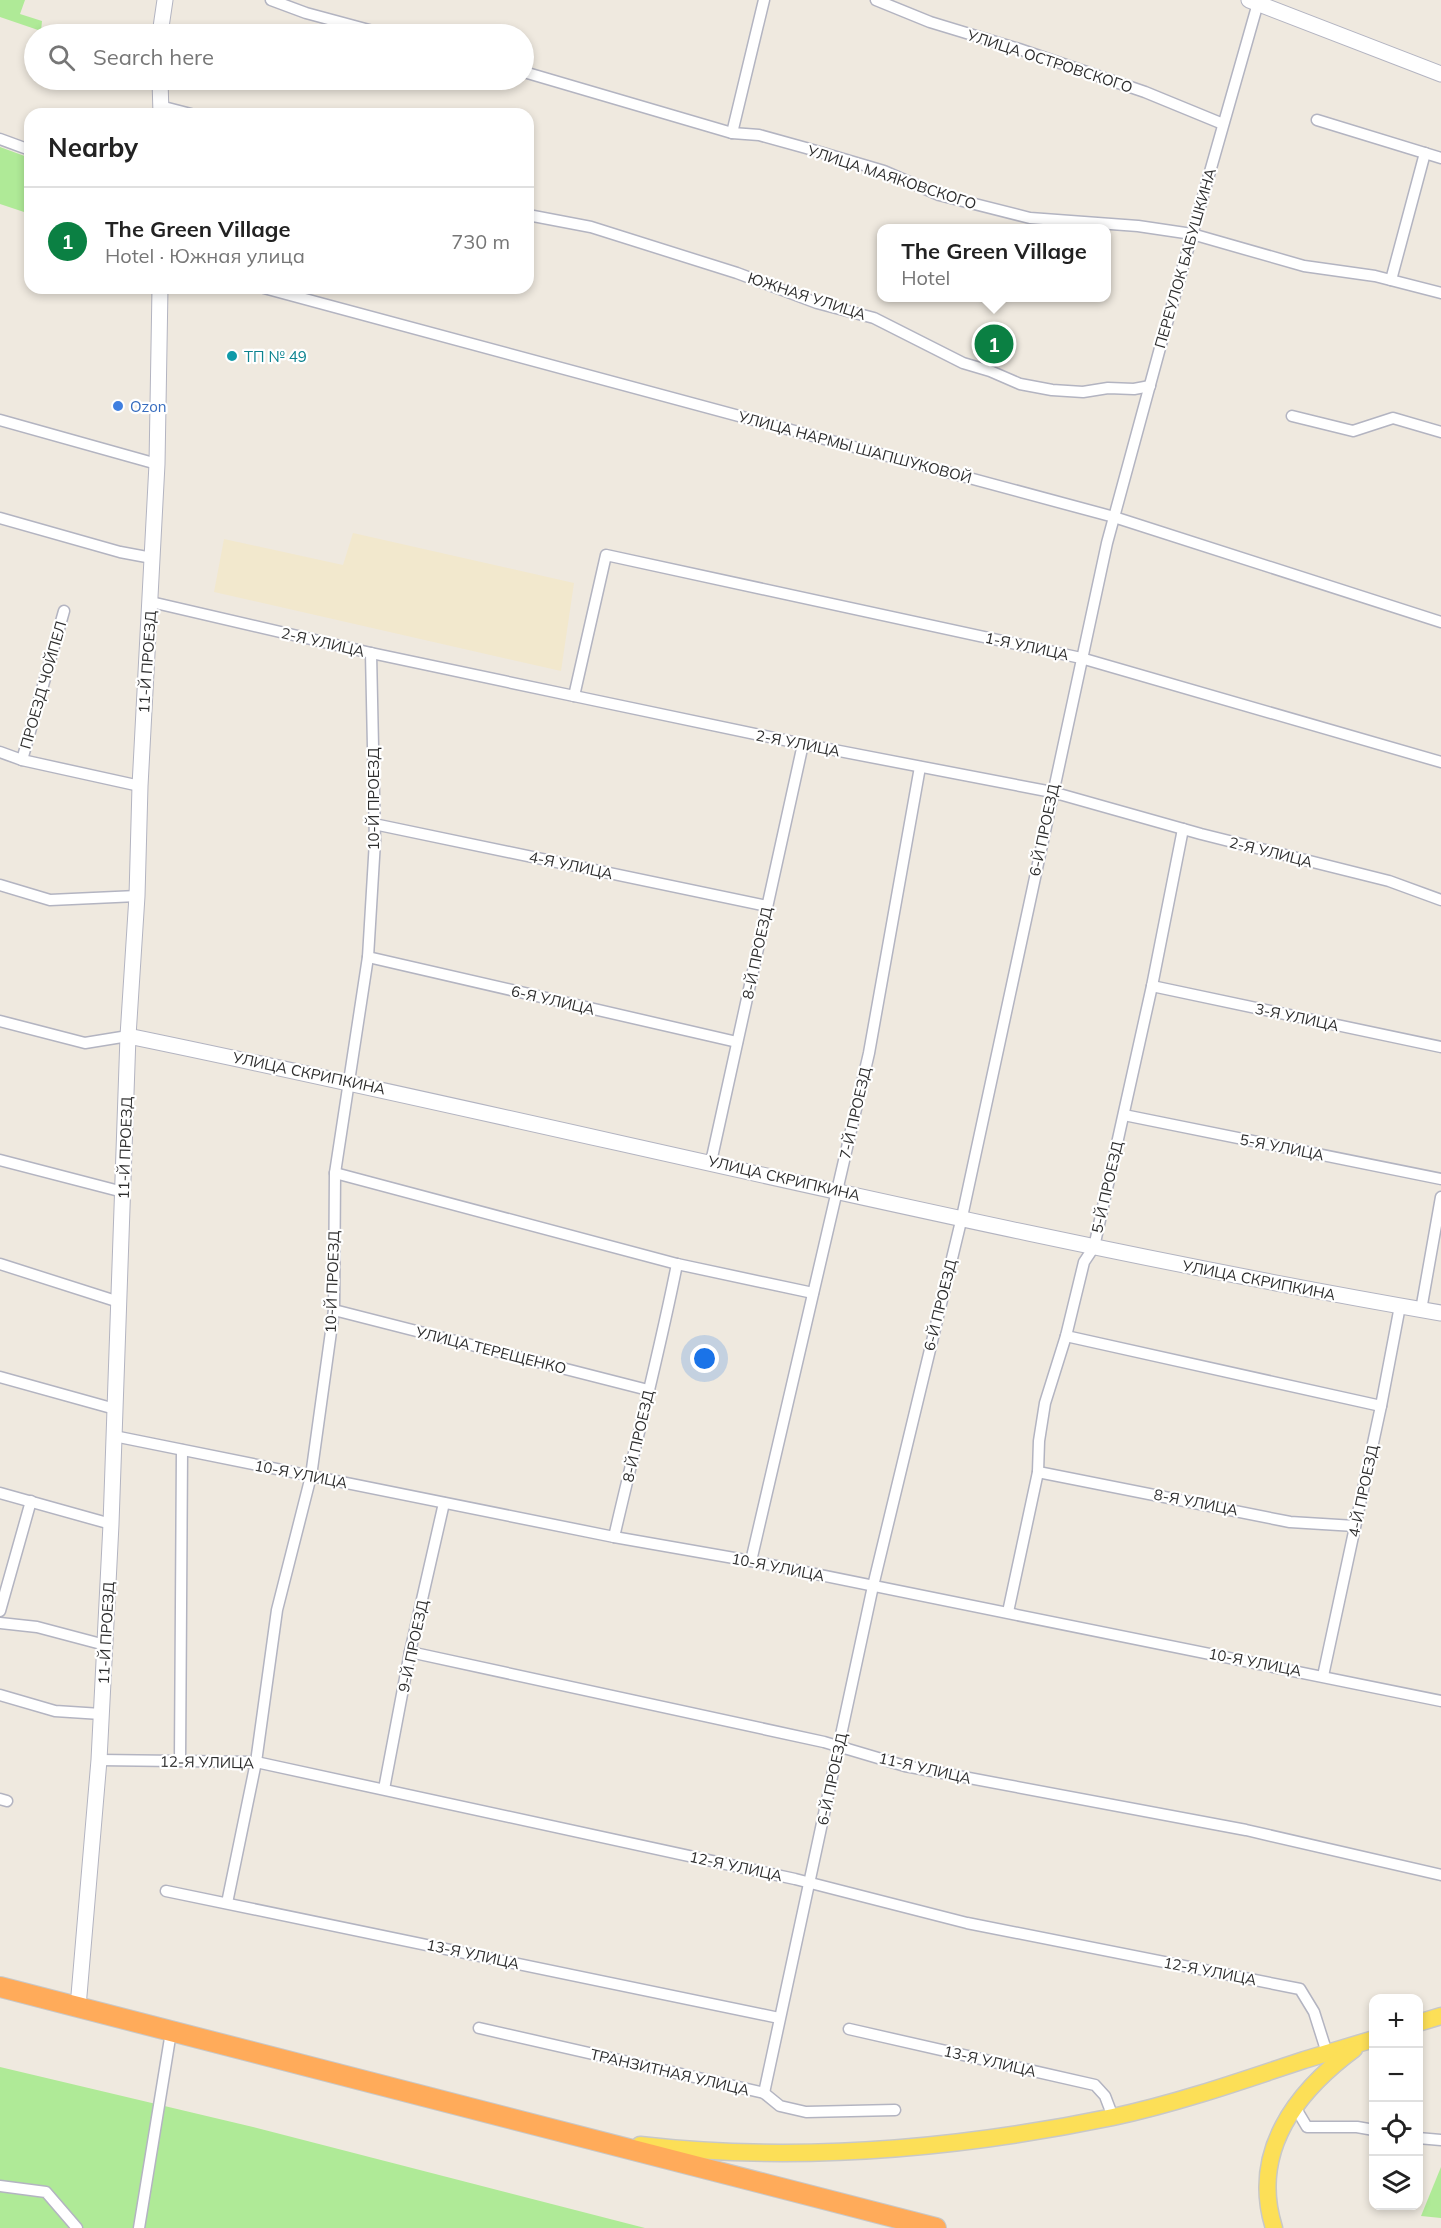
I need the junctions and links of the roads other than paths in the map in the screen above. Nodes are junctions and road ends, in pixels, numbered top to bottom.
1 (165, 0) edge
2 (271, 0) edge
3 (764, 0) edge
4 (876, 0) edge
5 (1255, 1) edge
6 (161, 24) edge
7 (345, 24) edge
8 (1441, 74) edge
9 (534, 75) edge
10 (159, 90) edge
11 (160, 108) edge
12 (1317, 120) dead end
13 (1223, 124) junction
14 (732, 133) junction
15 (0, 140) edge
16 (24, 148) edge
17 (1425, 153) junction
18 (1441, 158) edge
19 (534, 216) edge
20 (1192, 234) junction
21 (1391, 280) junction
22 (1441, 293) edge
23 (160, 294) edge
24 (286, 294) edge
25 (1150, 386) junction
26 (1292, 416) dead end
27 (0, 420) edge
28 (1441, 432) edge
29 (157, 464) junction
30 (1114, 517) junction
31 (0, 518) edge
32 (152, 558) junction
33 (151, 602) junction
34 (64, 611) dead end
35 (1441, 622) edge
36 (371, 653) junction
37 (1082, 658) junction
38 (574, 696) junction
39 (803, 744) junction
40 (0, 752) edge
41 (22, 760) junction
42 (1441, 762) edge
43 (920, 767) junction
44 (140, 786) junction
45 (1052, 792) junction
46 (374, 825) junction
47 (1184, 829) junction
48 (0, 885) edge
49 (137, 896) junction
50 (1441, 900) edge
51 (767, 906) junction
52 (368, 957) junction
53 (1152, 986) junction
54 (0, 1021) edge
55 (128, 1036) junction
56 (737, 1042) junction
57 (1441, 1047) edge
58 (349, 1081) junction
59 (1124, 1115) junction
60 (0, 1160) edge
61 (711, 1162) junction
62 (335, 1173) junction
63 (1441, 1179) edge
64 (837, 1190) junction
65 (123, 1192) junction
66 (1441, 1197) edge
67 (962, 1217) junction
68 (1094, 1247) junction
69 (0, 1264) edge
70 (678, 1264) junction
71 (813, 1293) junction
72 (119, 1302) junction
73 (1400, 1306) junction
74 (334, 1310) junction
75 (1421, 1310) junction
76 (1441, 1313) edge
77 (1066, 1336) junction
78 (0, 1377) edge
79 (648, 1390) junction
80 (1382, 1406) junction
81 (115, 1408) junction
82 (114, 1436) junction
83 (182, 1450) junction
84 (1038, 1472) junction
85 (311, 1476) junction
86 (0, 1493) edge
87 (31, 1501) junction
88 (444, 1503) junction
89 (111, 1524) junction
90 (1355, 1526) junction
91 (614, 1537) junction
92 (751, 1561) junction
93 (873, 1586) junction
94 (0, 1611) edge
95 (1008, 1612) junction
96 (0, 1623) edge
97 (105, 1645) junction
98 (410, 1652) junction
99 (1323, 1676) junction
100 (0, 1695) edge
101 (1441, 1701) edge
102 (101, 1714) junction
103 (839, 1746) junction
104 (99, 1760) junction
105 (180, 1761) junction
106 (256, 1762) junction
107 (384, 1789) junction
108 (1441, 1875) edge
109 (810, 1883) junction
110 (166, 1891) dead end
111 (227, 1903) junction
112 (0, 1986) edge
113 (78, 2007) junction
114 (1441, 2016) edge
115 (779, 2018) junction
116 (1423, 2022) edge
117 (479, 2028) dead end
118 (849, 2029) dead end
119 (171, 2032) junction
120 (1368, 2041) edge
121 (1327, 2053) junction
122 (764, 2093) junction
123 (1294, 2107) junction
124 (895, 2110) dead end
125 (1113, 2116) junction
126 (1369, 2129) edge
127 (1423, 2138) edge
128 (600, 2140) junction
129 (1441, 2140) edge
130 (0, 2186) edge
131 (77, 2228) edge
132 (139, 2228) edge
133 (936, 2228) edge
134 (1274, 2228) edge

1 - 6 street
2 - 7 street
3 - 14 street
4 - 13 street, УЛИЦА ОСТРОВСКОГО
5 - 8 street
5 - 13 street, ПЕРЕУЛОК БАБУШКИНА
9 - 14 street, УЛИЦА МАЯКОВСКОГО
10 - 11 street
12 - 17 street
13 - 20 street, ПЕРЕУЛОК БАБУШКИНА
14 - 20 street, УЛИЦА МАЯКОВСКОГО
15 - 16 street
17 - 18 street
17 - 21 street
19 - 25 street, ЮЖНАЯ УЛИЦА
20 - 21 street, УЛИЦА МАЯКОВСКОГО
20 - 25 street, ПЕРЕУЛОК БАБУШКИНА
21 - 22 street, УЛИЦА МАЯКОВСКОГО
23 - 29 street, 11-Й ПРОЕЗД
24 - 30 street, УЛИЦА НАРМЫ ШАПШУКОВОЙ
25 - 30 street, ПЕРЕУЛОК БАБУШКИНА
26 - 28 street
27 - 29 street
29 - 32 street, 11-Й ПРОЕЗД
30 - 35 street, УЛИЦА НАРМЫ ШАПШУКОВОЙ
30 - 37 street, 6-Й ПРОЕЗД
31 - 32 street
32 - 33 street, 11-Й ПРОЕЗД
33 - 36 street, 2-Я УЛИЦА
33 - 44 street, 11-Й ПРОЕЗД
34 - 41 street, ПРОЕЗД ЧОЙПЕЛ
36 - 38 street, 2-Я УЛИЦА
36 - 46 street, 10-Й ПРОЕЗД
37 - 38 street, 1-Я УЛИЦА
37 - 42 street, 1-Я УЛИЦА
37 - 45 street, 6-Й ПРОЕЗД
38 - 39 street, 2-Я УЛИЦА
39 - 43 street, 2-Я УЛИЦА
39 - 51 street, 8-Й ПРОЕЗД
40 - 41 street, ПРОЕЗД ЧОЙПЕЛ
41 - 44 street, ПРОЕЗД ЧОЙПЕЛ
43 - 45 street, 2-Я УЛИЦА
43 - 64 street, 7-Й ПРОЕЗД
44 - 49 street, 11-Й ПРОЕЗД
45 - 47 street, 2-Я УЛИЦА
45 - 67 street, 6-Й ПРОЕЗД
46 - 51 street, 4-Я УЛИЦА
46 - 52 street, 10-Й ПРОЕЗД
47 - 50 street, 2-Я УЛИЦА
47 - 53 street, 5-Й ПРОЕЗД
48 - 49 street
49 - 55 street, 11-Й ПРОЕЗД
51 - 56 street, 8-Й ПРОЕЗД
52 - 56 street, 6-Я УЛИЦА
52 - 58 street, 10-Й ПРОЕЗД
53 - 57 street, 3-Я УЛИЦА
53 - 59 street, 5-Й ПРОЕЗД
54 - 55 street
55 - 58 street, УЛИЦА СКРИПКИНА
55 - 65 street, 11-Й ПРОЕЗД
56 - 61 street, 8-Й ПРОЕЗД
58 - 61 street, УЛИЦА СКРИПКИНА
58 - 62 street, 10-Й ПРОЕЗД
59 - 63 street, 5-Я УЛИЦА
59 - 68 street, 5-Й ПРОЕЗД
60 - 65 street
61 - 64 street, УЛИЦА СКРИПКИНА
62 - 70 street
62 - 74 street, 10-Й ПРОЕЗД
64 - 67 street, УЛИЦА СКРИПКИНА
64 - 71 street, 7-Й ПРОЕЗД
65 - 72 street, 11-Й ПРОЕЗД
66 - 75 street
67 - 68 street, УЛИЦА СКРИПКИНА
67 - 93 street, 6-Й ПРОЕЗД
68 - 73 street, УЛИЦА СКРИПКИНА
68 - 77 street, 5-Й ПРОЕЗД
69 - 72 street
70 - 71 street
70 - 79 street, 8-Й ПРОЕЗД
71 - 92 street, 7-Й ПРОЕЗД
72 - 81 street, 11-Й ПРОЕЗД
73 - 75 street, УЛИЦА СКРИПКИНА
73 - 80 street, 4-Й ПРОЕЗД
74 - 79 street, УЛИЦА ТЕРЕЩЕНКО
74 - 85 street, 10-Й ПРОЕЗД
75 - 76 street, УЛИЦА СКРИПКИНА
77 - 80 street
77 - 84 street, 5-Й ПРОЕЗД
78 - 81 street
79 - 91 street, 8-Й ПРОЕЗД
80 - 90 street, 4-Й ПРОЕЗД
81 - 82 street, 11-Й ПРОЕЗД
82 - 83 street, 10-Я УЛИЦА
82 - 89 street, 11-Й ПРОЕЗД
83 - 85 street, 10-Я УЛИЦА
83 - 105 street
84 - 90 street, 8-Я УЛИЦА
84 - 95 street, 5-Й ПРОЕЗД
85 - 88 street, 10-Я УЛИЦА
85 - 106 street, 10-Й ПРОЕЗД
86 - 87 street
87 - 89 street
87 - 94 street
88 - 91 street, 10-Я УЛИЦА
88 - 98 street, 9-Й ПРОЕЗД
89 - 97 street, 11-Й ПРОЕЗД
90 - 99 street, 4-Й ПРОЕЗД
91 - 92 street, 10-Я УЛИЦА
92 - 93 street, 10-Я УЛИЦА
93 - 95 street, 10-Я УЛИЦА
93 - 103 street, 6-Й ПРОЕЗД
95 - 99 street, 10-Я УЛИЦА
96 - 97 street
97 - 102 street, 11-Й ПРОЕЗД
98 - 103 street, 11-Я УЛИЦА
98 - 107 street, 9-Й ПРОЕЗД
99 - 101 street, 10-Я УЛИЦА
100 - 102 street
102 - 104 street, 11-Й ПРОЕЗД
103 - 108 street, 11-Я УЛИЦА
103 - 109 street, 6-Й ПРОЕЗД
104 - 105 street, 12-Я УЛИЦА
104 - 113 street, 11-Й ПРОЕЗД
105 - 106 street, 12-Я УЛИЦА
106 - 107 street, 12-Я УЛИЦА
106 - 111 street, 10-Й ПРОЕЗД
107 - 109 street, 12-Я УЛИЦА
109 - 115 street, 6-Й ПРОЕЗД
109 - 121 street, 12-Я УЛИЦА
110 - 111 street, 13-Я УЛИЦА
111 - 115 street, 13-Я УЛИЦА
112 - 113 highway
113 - 119 highway
114 - 116 main road
115 - 122 street, 6-Й ПРОЕЗД
117 - 122 street, ТРАНЗИТНАЯ УЛИЦА
118 - 125 street, 13-Я УЛИЦА
119 - 128 highway
119 - 132 street
120 - 121 main road
120 - 123 main road
121 - 125 main road
122 - 124 street, ТРАНЗИТНАЯ УЛИЦА
123 - 126 street
123 - 134 main road
125 - 128 main road
127 - 129 street
128 - 133 highway
130 - 131 street

